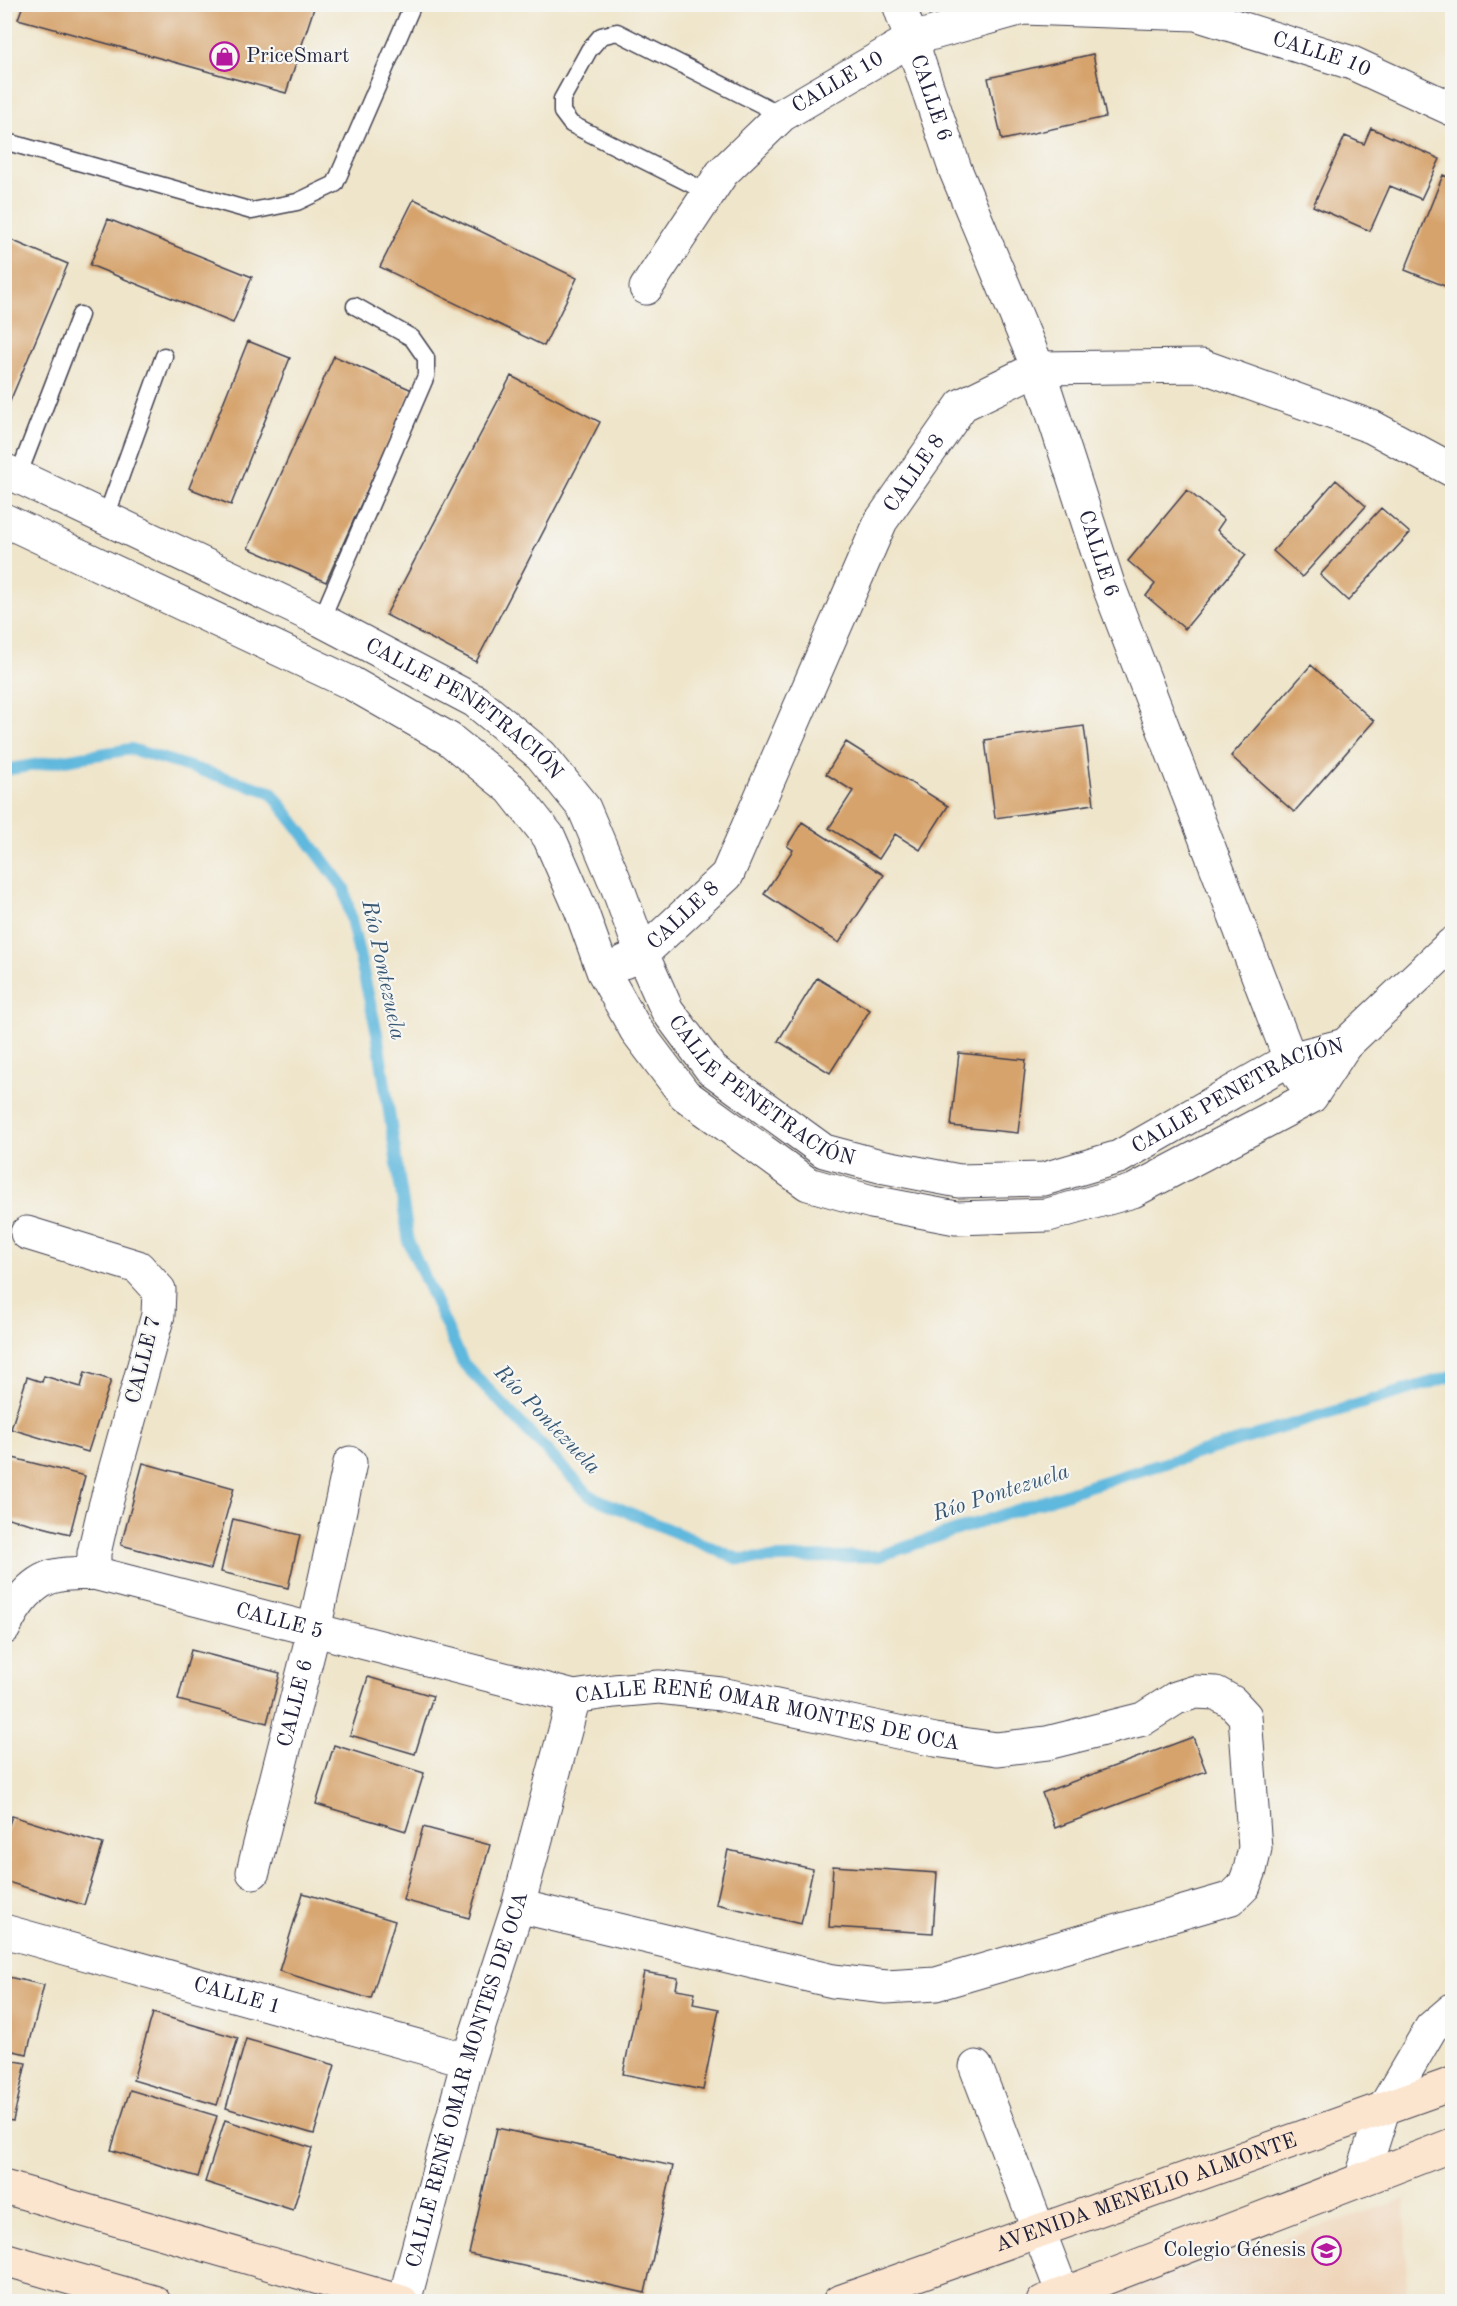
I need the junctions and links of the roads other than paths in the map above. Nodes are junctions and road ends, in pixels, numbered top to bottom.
1 (414, 4) edge
2 (899, 4) edge
3 (1024, 6) edge
4 (912, 39) junction
5 (1452, 109) edge
6 (782, 115) junction
7 (4, 141) edge
8 (709, 193) junction
9 (646, 288) dead end
10 (355, 306) dead end
11 (80, 315) dead end
12 (164, 356) dead end
13 (1038, 368) junction
14 (1452, 470) edge
15 (11, 473) edge
16 (64, 497) junction
17 (106, 517) junction
18 (4, 520) edge
19 (45, 539) junction
20 (321, 620) junction
21 (1452, 944) edge
22 (642, 954) junction
23 (603, 971) junction
24 (1345, 1045) junction
25 (1290, 1059) junction
26 (1311, 1097) junction
27 (27, 1233) dead end
28 (350, 1462) dead end
29 (94, 1573) junction
30 (4, 1628) edge
31 (314, 1630) junction
32 (574, 1697) junction
33 (253, 1872) dead end
34 (518, 1906) junction
35 (4, 1931) edge
36 (1452, 2010) edge
37 (468, 2060) junction
38 (976, 2067) dead end
39 (1452, 2084) edge
40 (1383, 2110) junction
41 (1452, 2145) edge
42 (1361, 2180) junction
43 (4, 2187) edge
44 (1038, 2230) junction
45 (4, 2259) edge
46 (1053, 2298) edge
47 (154, 2301) edge
48 (403, 2301) edge
49 (839, 2301) edge

1 - 7 lane
2 - 4 street, CALLE 6
3 - 4 street, CALLE 10
3 - 5 street, CALLE 10
4 - 6 street, CALLE 10
4 - 13 street, CALLE 6
6 - 8 street, CALLE 10
6 - 8 lane
8 - 9 street, CALLE 10
10 - 20 lane
11 - 15 lane
12 - 17 lane
13 - 14 street, CALLE 8
13 - 22 street, CALLE 8
13 - 25 street, CALLE 6
15 - 16 street, CALLE PENETRACIÓN
16 - 17 street, CALLE PENETRACIÓN
16 - 19 street
17 - 20 street, CALLE PENETRACIÓN
18 - 19 street, CALLE PENETRACIÓN
19 - 23 street, CALLE PENETRACIÓN
20 - 22 street, CALLE PENETRACIÓN
21 - 24 street
22 - 23 street, CALLE 8
22 - 25 street, CALLE PENETRACIÓN
23 - 26 street, CALLE PENETRACIÓN
24 - 25 street, CALLE PENETRACIÓN
24 - 26 street, CALLE PENETRACIÓN
25 - 26 street, CALLE 6
27 - 29 street, CALLE 7
28 - 31 street, CALLE 6
29 - 30 street, CALLE 5
29 - 31 street, CALLE 5
31 - 32 street, CALLE 5
31 - 33 street, CALLE 6
32 - 34 street, CALLE RENÉ OMAR MONTES DE OCA
32 - 34 street, CALLE RENÉ OMAR MONTES DE OCA
34 - 37 street, CALLE RENÉ OMAR MONTES DE OCA
35 - 37 street, CALLE 1
36 - 40 street
37 - 48 street, CALLE RENÉ OMAR MONTES DE OCA
38 - 44 street
39 - 40 street, AVENIDA MENELIO ALMONTE
40 - 42 street
40 - 44 street, AVENIDA MENELIO ALMONTE
41 - 42 street
42 - 46 street
43 - 48 street
44 - 46 street
44 - 49 street, AVENIDA MENELIO ALMONTE
45 - 47 street

